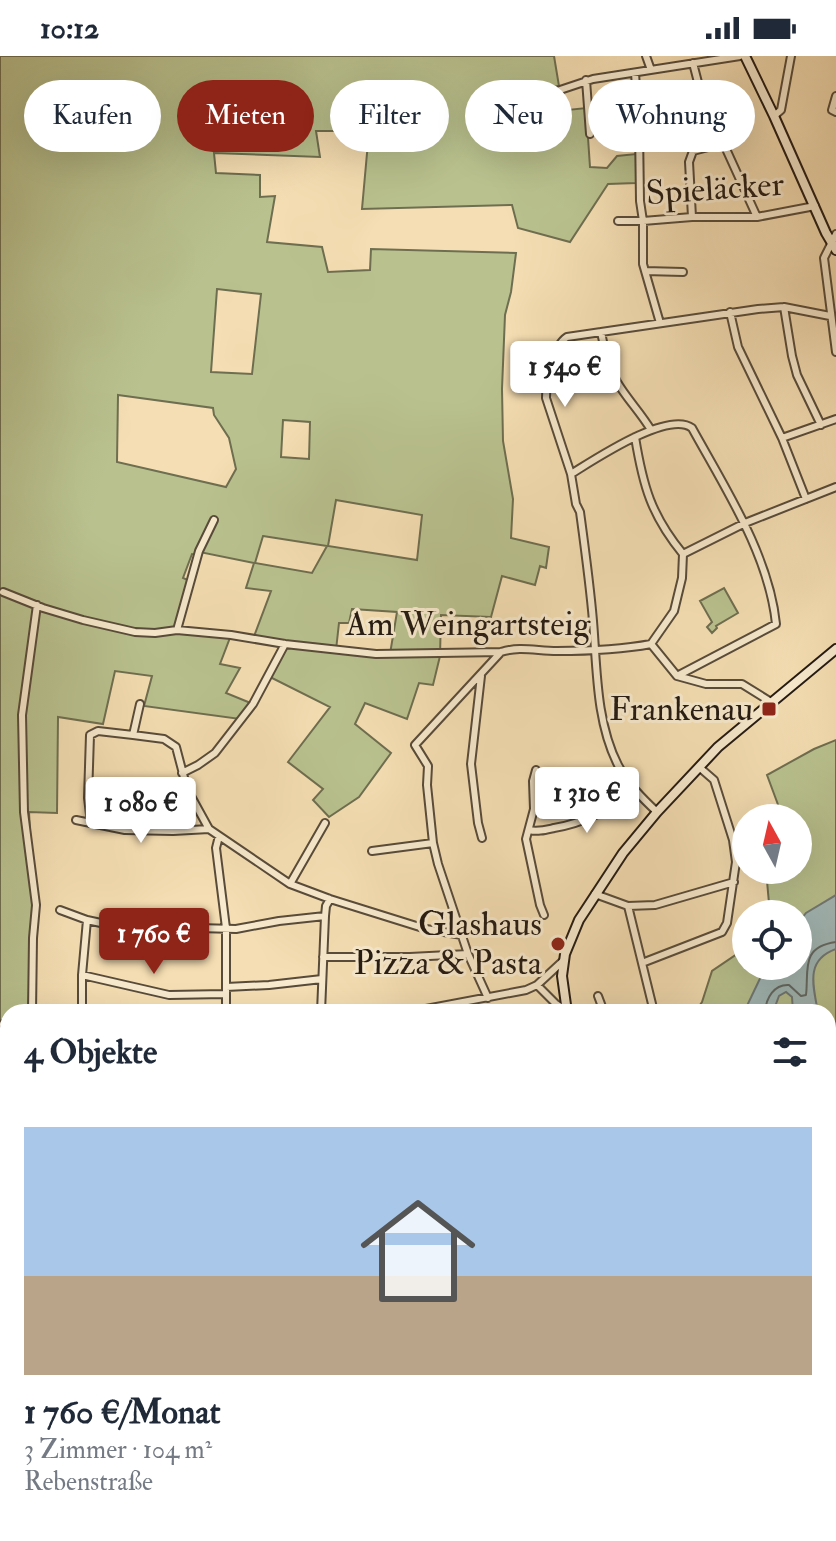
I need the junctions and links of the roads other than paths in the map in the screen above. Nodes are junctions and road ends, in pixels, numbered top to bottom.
1 (646, 56) edge
2 (742, 56) edge
3 (791, 56) edge
4 (693, 63) junction
5 (651, 70) junction
6 (635, 73) junction
7 (586, 80) junction
8 (697, 80) edge
9 (572, 85) edge
10 (836, 96) edge
11 (588, 107) edge
12 (836, 112) edge
13 (774, 116) junction
14 (693, 152) edge
15 (728, 152) edge
16 (815, 206) junction
17 (692, 217) junction
18 (757, 217) junction
19 (618, 221) dead end
20 (643, 221) junction
21 (834, 242) edge
22 (645, 271) junction
23 (683, 272) dead end
24 (784, 307) junction
25 (730, 312) junction
26 (830, 316) junction
27 (660, 323) junction
28 (601, 332) junction
29 (836, 352) edge
30 (836, 419) edge
31 (821, 425) junction
32 (651, 430) junction
33 (635, 437) junction
34 (782, 438) junction
35 (571, 474) junction
36 (836, 487) edge
37 (806, 499) junction
38 (214, 520) dead end
39 (745, 523) junction
40 (683, 554) junction
41 (3, 592) dead end
42 (37, 605) junction
43 (177, 630) junction
44 (285, 644) junction
45 (651, 644) junction
46 (836, 649) edge
47 (595, 651) junction
48 (501, 652) junction
49 (481, 676) junction
50 (677, 676) junction
51 (771, 702) junction
52 (140, 704) dead end
53 (133, 735) junction
54 (699, 767) junction
55 (536, 770) dead end
56 (182, 773) junction
57 (635, 792) junction
58 (657, 812) junction
59 (76, 820) dead end
60 (91, 823) junction
61 (325, 823) dead end
62 (478, 823) dead end
63 (209, 829) junction
64 (529, 830) junction
65 (219, 836) junction
66 (732, 837) edge
67 (433, 843) junction
68 (372, 851) dead end
69 (732, 883) edge
70 (290, 884) junction
71 (734, 884) edge
72 (595, 894) junction
73 (330, 899) junction
74 (628, 906) junction
75 (60, 910) dead end
76 (544, 915) dead end
77 (325, 916) junction
78 (87, 920) junction
79 (226, 928) junction
80 (462, 935) junction
81 (468, 954) junction
82 (323, 957) junction
83 (563, 961) junction
84 (642, 963) junction
85 (82, 975) junction
86 (322, 979) junction
87 (537, 985) junction
88 (225, 990) junction
89 (598, 996) dead end
90 (488, 998) junction
91 (32, 1004) edge
92 (82, 1004) edge
93 (226, 1004) edge
94 (321, 1004) edge
95 (462, 1004) edge
96 (556, 1004) edge
97 (566, 1004) edge
98 (601, 1004) edge
99 (652, 1004) edge

1 - 5 street
2 - 4 street
2 - 13 main road
3 - 13 street
4 - 5 street
4 - 8 street
5 - 6 street
6 - 7 street
6 - 20 street
7 - 9 street
7 - 11 street
10 - 12 street
13 - 16 main road
14 - 17 street
15 - 18 street
16 - 18 street, Spieläcker
16 - 21 main road
17 - 18 street, Spieläcker
17 - 20 street, Spieläcker
19 - 20 street, Spieläcker
20 - 22 street
21 - 26 street
22 - 23 street
22 - 27 street
24 - 25 street
24 - 26 street
24 - 31 street
25 - 27 street
25 - 34 street
26 - 29 street
27 - 28 street
28 - 32 street
28 - 35 street
30 - 31 street
31 - 34 street
32 - 33 street
32 - 39 street
33 - 35 street
33 - 40 street
34 - 37 street
35 - 47 street
36 - 37 street
37 - 39 street
38 - 43 street
39 - 40 street
39 - 50 street
40 - 45 street
41 - 42 street, Am Weingartsteig
42 - 43 street, Am Weingartsteig
42 - 91 street
43 - 44 street, Am Weingartsteig
44 - 48 street, Am Weingartsteig
44 - 56 street
45 - 47 street, Am Weingartsteig
45 - 50 street
46 - 51 main road
47 - 48 street, Am Weingartsteig
47 - 57 street
48 - 49 street
49 - 62 street
49 - 67 street
50 - 51 street
51 - 54 main road
52 - 53 street
53 - 56 street
53 - 60 street
54 - 58 main road
54 - 66 street
55 - 64 street
56 - 63 street
57 - 58 street
57 - 64 street
58 - 72 main road
59 - 60 street
60 - 63 street
61 - 70 street
63 - 65 street
64 - 76 street
65 - 70 street
65 - 79 street
67 - 68 street
67 - 80 street
69 - 74 street
70 - 73 street
71 - 84 street
72 - 74 street
72 - 83 main road
73 - 77 street
73 - 80 street
74 - 84 street
75 - 78 street
77 - 79 street
77 - 82 street
78 - 79 street
78 - 85 street
79 - 88 street
80 - 81 street
81 - 82 street
81 - 90 street
82 - 86 street
83 - 87 street
83 - 97 main road
84 - 99 street
85 - 88 street
85 - 92 street
86 - 88 street
86 - 94 street
87 - 90 street
87 - 96 street
88 - 93 street
89 - 98 street
90 - 95 street

